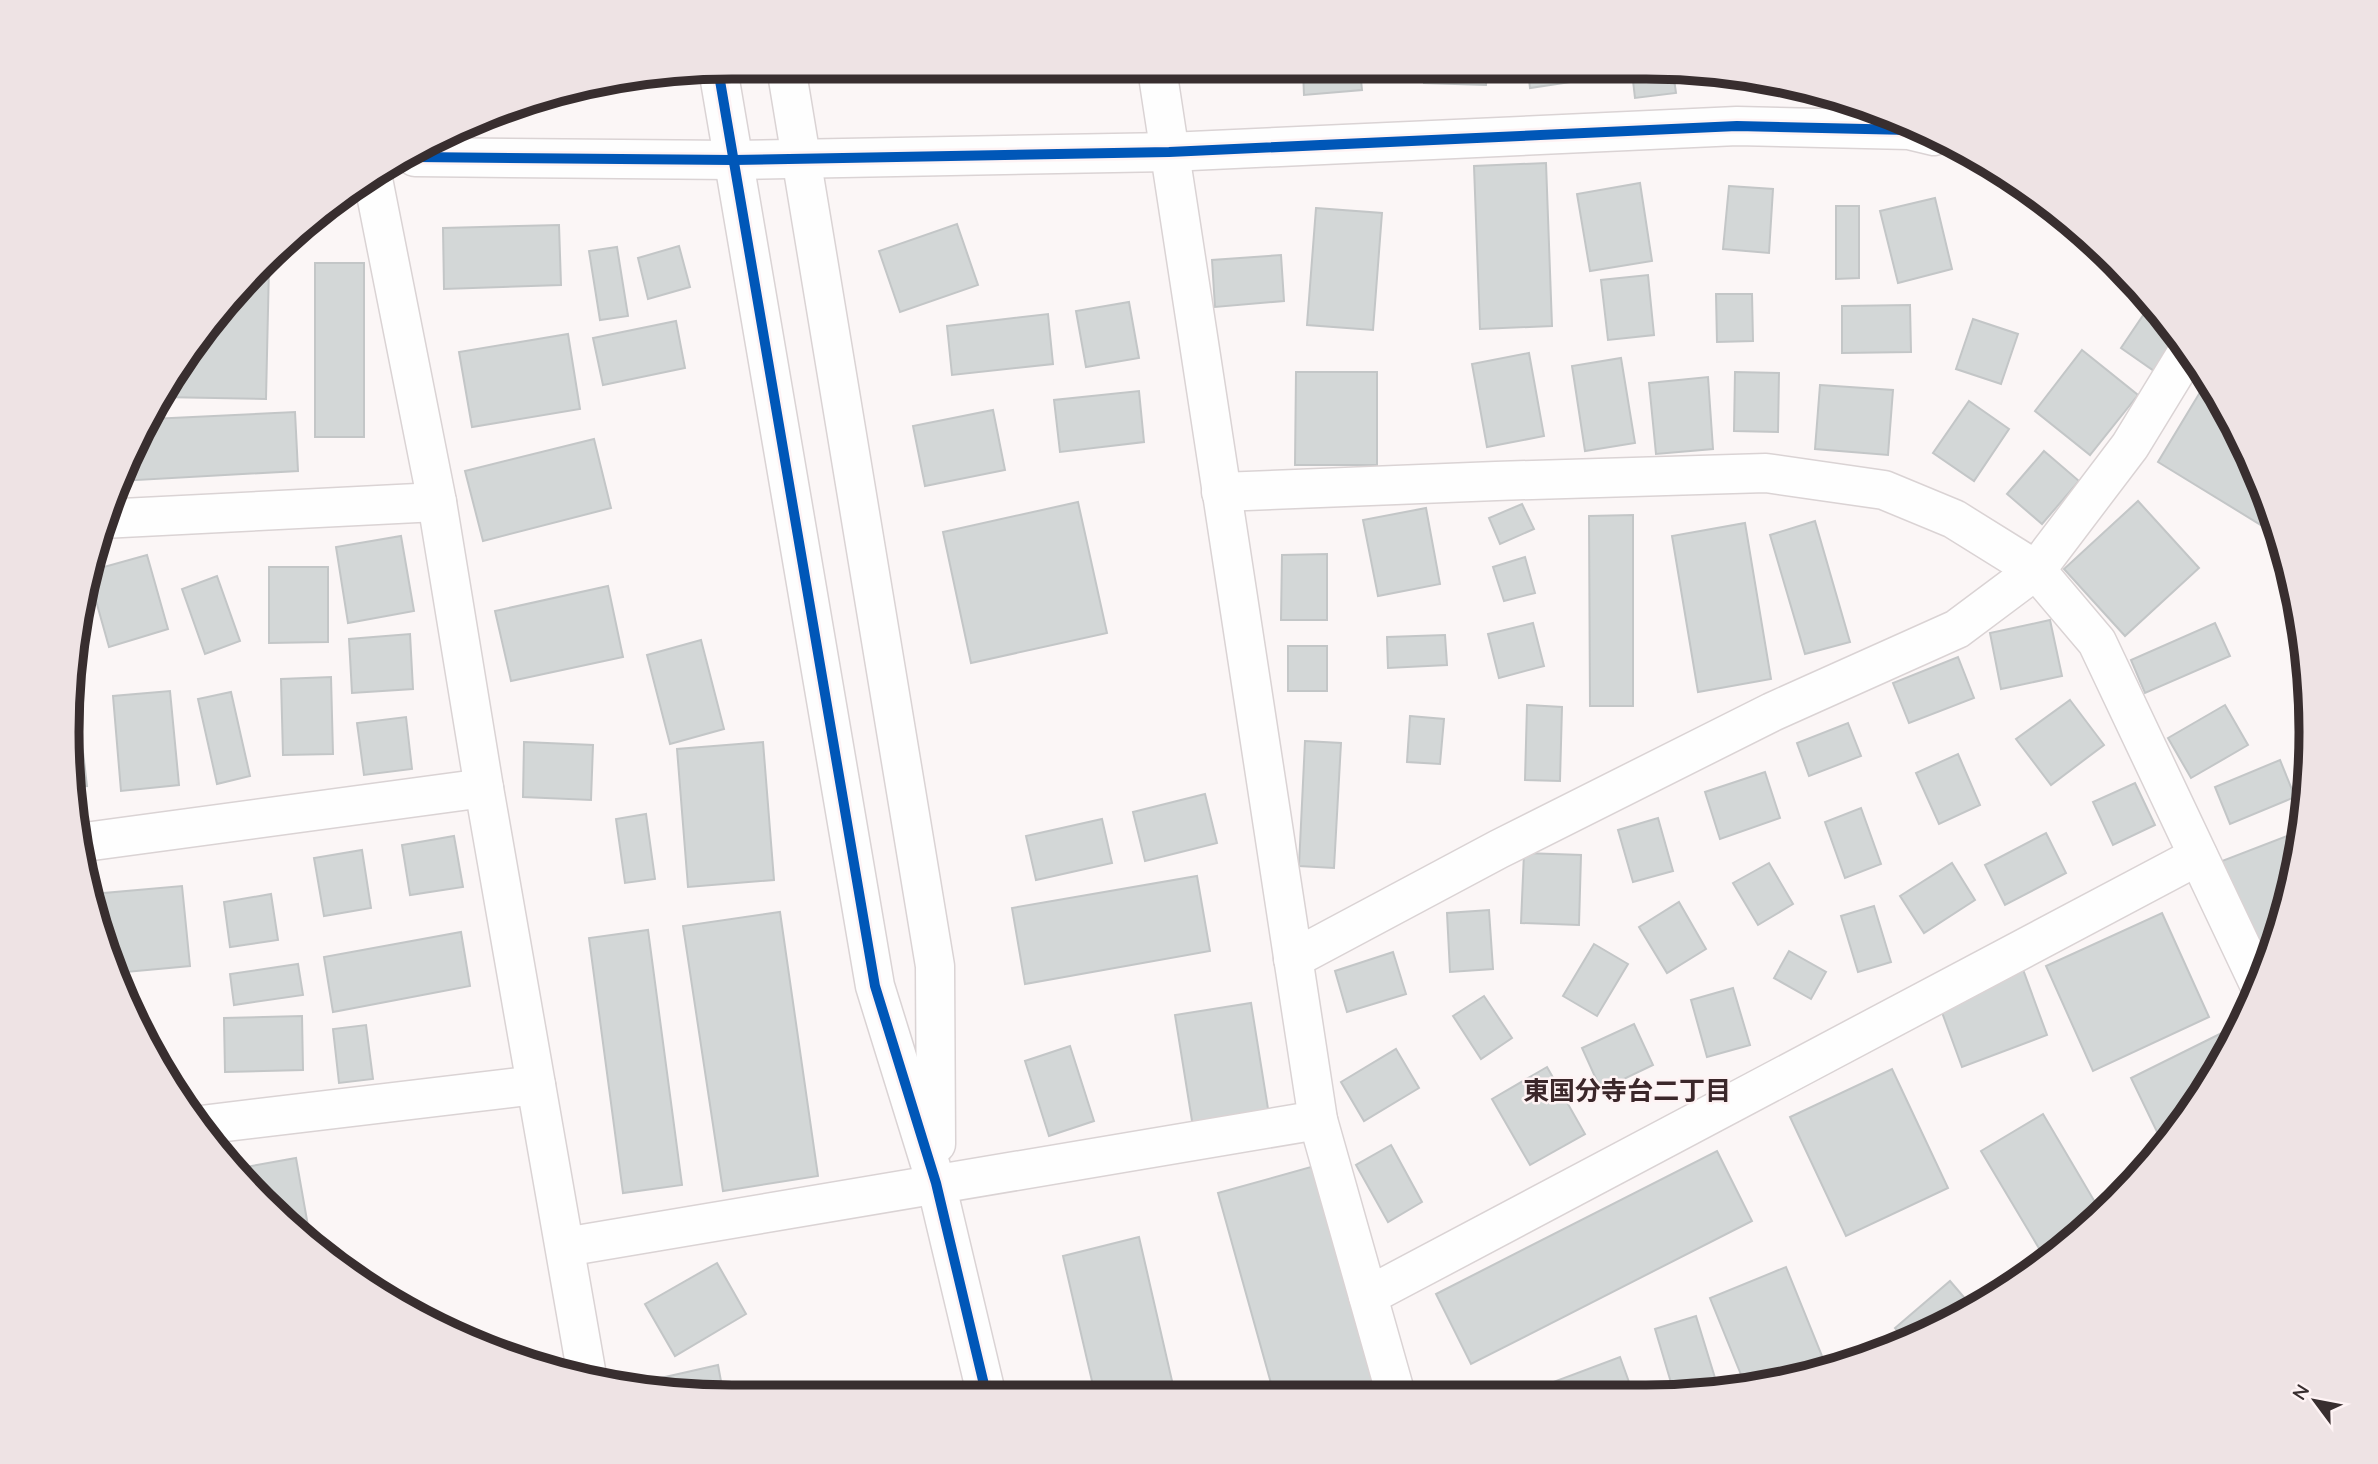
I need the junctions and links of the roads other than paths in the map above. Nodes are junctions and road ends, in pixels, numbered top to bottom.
1 (720, 79) edge
2 (788, 79) edge
3 (1158, 79) edge
4 (1900, 130) edge
5 (1169, 152) junction
6 (422, 157) edge
7 (801, 157) junction
8 (733, 160) junction
9 (374, 186) edge
10 (2183, 360) edge
11 (1221, 492) junction
12 (437, 502) junction
13 (114, 518) edge
14 (2036, 570) junction
15 (484, 788) junction
16 (88, 842) edge
17 (2198, 856) junction
18 (1293, 959) junction
19 (2254, 973) edge
20 (536, 1085) junction
21 (1318, 1120) junction
22 (210, 1124) edge
23 (936, 1183) junction
24 (565, 1247) junction
25 (1368, 1296) junction
26 (586, 1368) edge
27 (984, 1385) edge
28 (1393, 1385) edge

1 - 8 street
2 - 7 street
3 - 5 street
4 - 5 street
5 - 7 street
5 - 11 street
6 - 8 street
7 - 8 street
7 - 23 street
8 - 23 street
9 - 12 street
10 - 14 street
11 - 14 street
11 - 18 street
12 - 13 street
12 - 15 street
14 - 17 street
14 - 18 street
15 - 16 street
15 - 20 street
17 - 19 street
17 - 25 street
18 - 21 street
20 - 22 street
20 - 24 street
21 - 23 street
21 - 25 street
23 - 24 street
23 - 27 street
24 - 26 street
25 - 28 street

